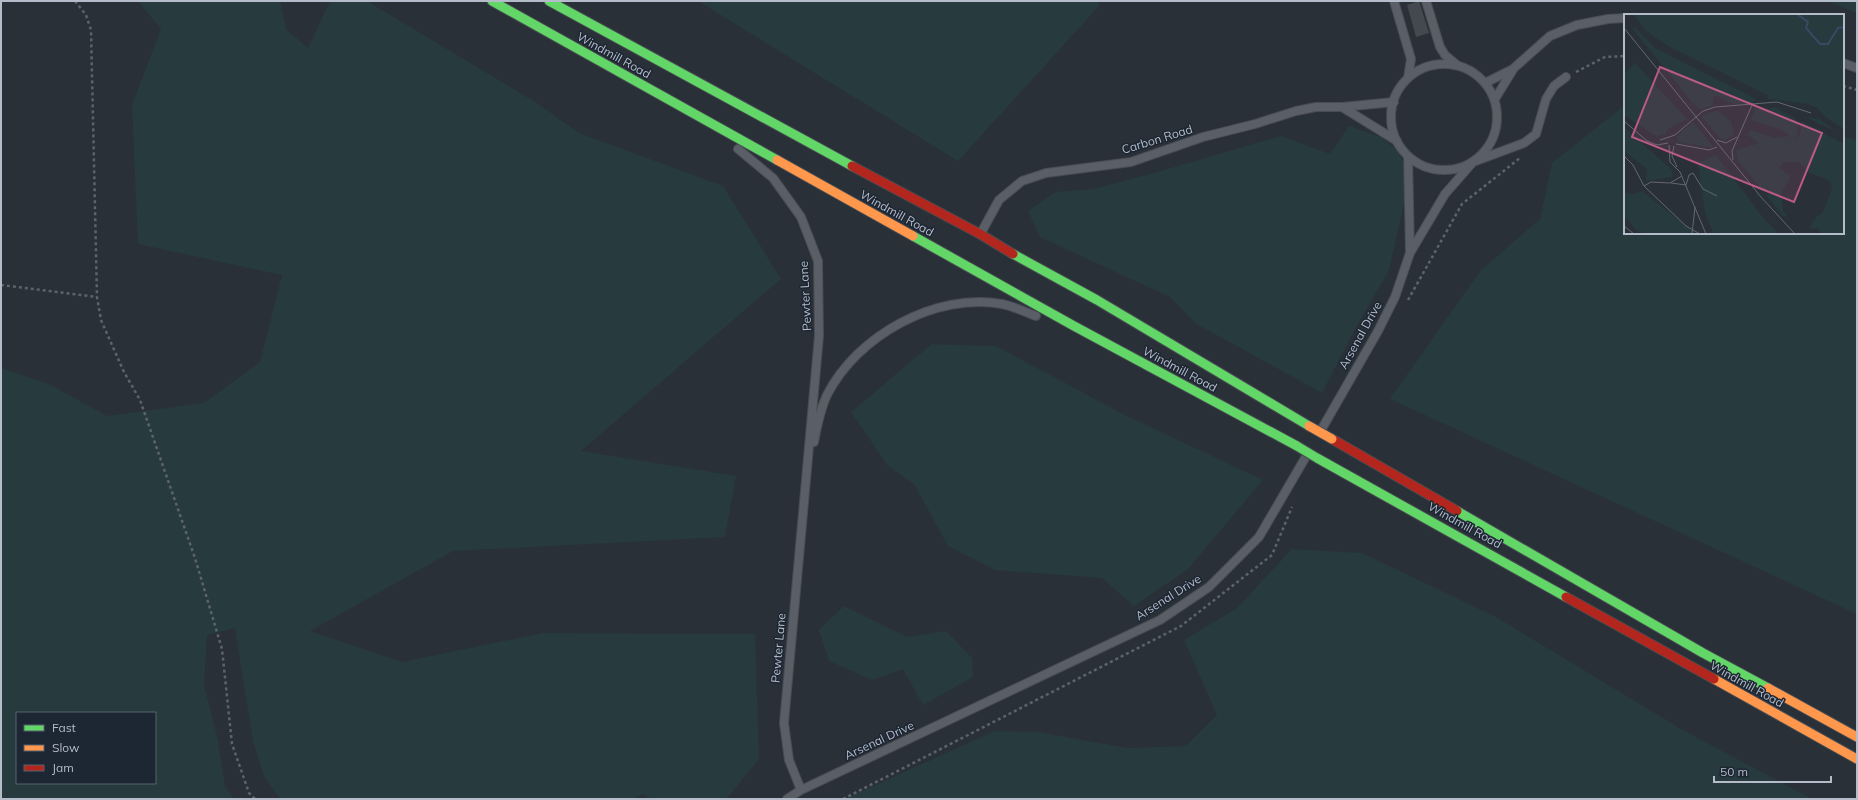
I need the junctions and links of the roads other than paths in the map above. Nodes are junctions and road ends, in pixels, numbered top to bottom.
1 (492, 1) edge
2 (549, 1) edge
3 (1394, 1) edge
4 (1426, 1) edge
5 (1624, 18) edge
6 (585, 53) junction
7 (1844, 63) edge
8 (1457, 65) junction
9 (1514, 68) junction
10 (1857, 68) edge
11 (1566, 76) road end
12 (1408, 78) junction
13 (1485, 83) junction
14 (1494, 99) junction
15 (1394, 102) junction
16 (1342, 107) junction
17 (1397, 141) junction
18 (1408, 156) junction
19 (1472, 162) junction
20 (980, 234) junction
21 (1410, 253) junction
22 (1167, 376) junction
23 (803, 506) junction
24 (1857, 737) edge
25 (1857, 759) edge
26 (801, 790) junction
27 (787, 799) edge

1 - 6 highway, Windmill Road
2 - 20 highway, Windmill Road
3 - 12 lane
4 - 8 lane
5 - 9 lane
6 - 22 highway, Windmill Road
6 - 23 lane, Pewter Lane
7 - 10 lane
8 - 12 lane
8 - 13 lane
9 - 13 lane
9 - 14 lane
11 - 19 lane
12 - 15 lane
13 - 14 lane
14 - 19 lane
15 - 16 lane, Carbon Road
15 - 17 lane
16 - 17 lane
16 - 20 lane, Carbon Road
17 - 18 lane
18 - 19 lane
18 - 21 lane, Arsenal Drive
19 - 21 lane, Arsenal Drive
20 - 24 highway, Windmill Road, bridge
21 - 26 lane, Arsenal Drive
22 - 23 lane, Pewter Lane
22 - 25 highway, Windmill Road, bridge
23 - 26 lane, Pewter Lane
26 - 27 lane, Arsenal Drive

